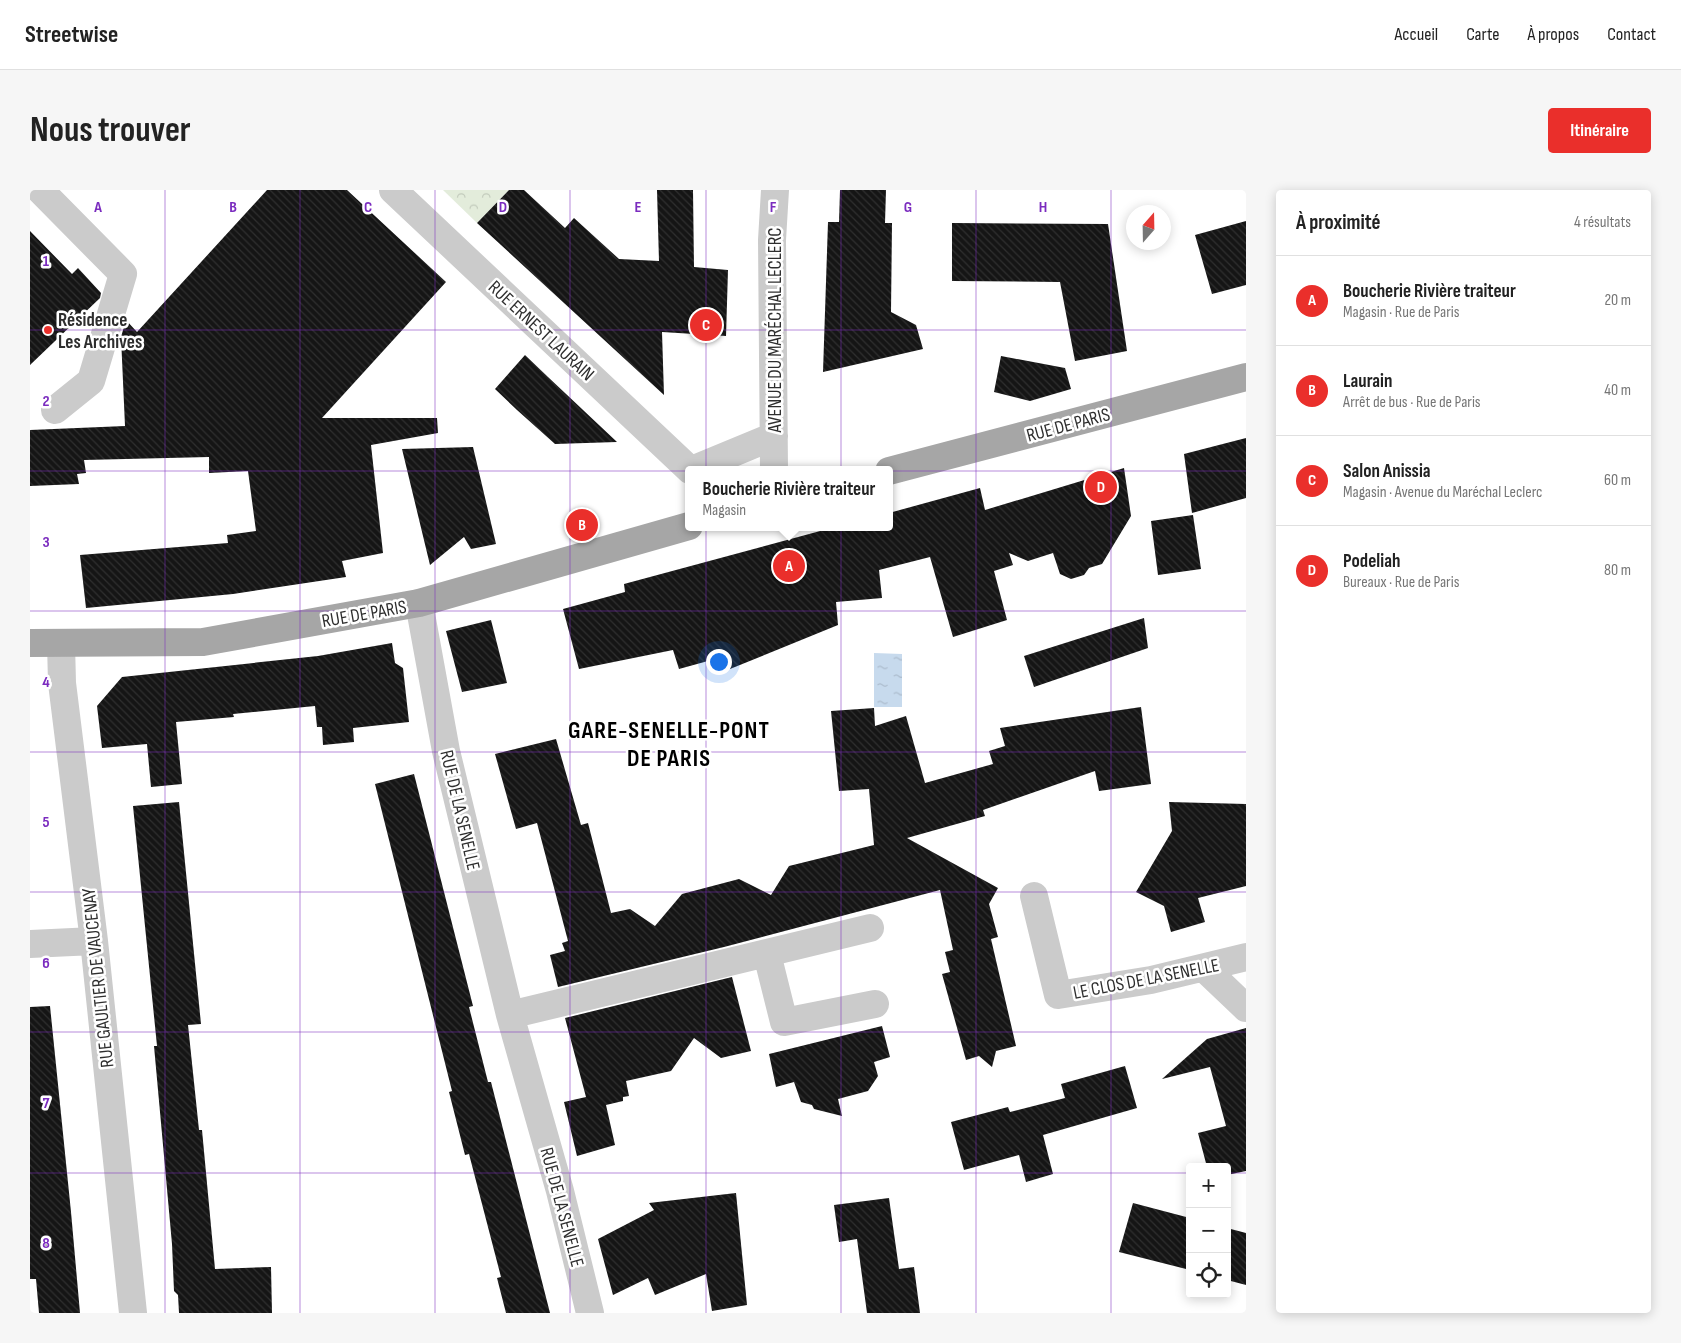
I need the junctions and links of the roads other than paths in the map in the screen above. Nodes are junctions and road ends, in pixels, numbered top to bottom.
1 (40, 190) edge
2 (393, 190) edge
3 (775, 190) edge
4 (1246, 378) edge
5 (55, 410) dead end
6 (774, 436) junction
7 (687, 466) edge
8 (701, 466) edge
9 (774, 466) edge
10 (893, 470) edge
11 (685, 527) edge
12 (419, 603) junction
13 (30, 643) edge
14 (61, 643) junction
15 (1034, 896) dead end
16 (870, 928) dead end
17 (94, 941) junction
18 (30, 944) edge
19 (767, 954) junction
20 (1246, 956) edge
21 (1204, 968) junction
22 (875, 1004) dead end
23 (1246, 1008) edge
24 (510, 1015) junction
25 (133, 1313) edge
26 (590, 1313) edge

1 - 5 street
2 - 7 street, RUE ERNEST LAURAIN
3 - 6 street, AVENUE DU MARÉCHAL LECLERC
4 - 10 main road, RUE DE PARIS
6 - 8 street, RUE ERNEST LAURAIN
6 - 9 street, AVENUE DU MARÉCHAL LECLERC
11 - 12 main road, RUE DE PARIS
12 - 14 main road, RUE DE PARIS
12 - 24 street, RUE DE LA SENELLE
13 - 14 main road, RUE DE PARIS
14 - 17 street, RUE GAULTIER DE VAUCENAY
15 - 21 street, LE CLOS DE LA SENELLE
16 - 19 street
17 - 18 street
17 - 25 street, RUE GAULTIER DE VAUCENAY
19 - 22 street
19 - 24 street
20 - 21 street, LE CLOS DE LA SENELLE
21 - 23 street
24 - 26 street, RUE DE LA SENELLE

